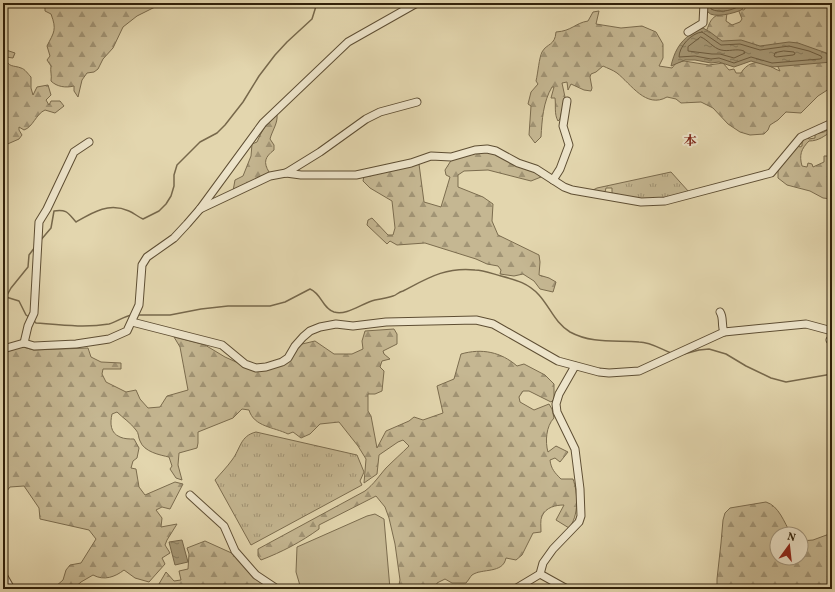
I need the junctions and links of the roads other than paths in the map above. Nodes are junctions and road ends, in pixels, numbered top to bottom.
1 (417, 3) edge
2 (704, 3) edge
3 (688, 32) dead end
4 (567, 101) dead end
5 (417, 102) dead end
6 (832, 123) edge
7 (89, 142) dead end
8 (286, 173) junction
9 (552, 180) junction
10 (200, 209) junction
11 (723, 317) dead end
12 (132, 322) junction
13 (832, 331) edge
14 (724, 332) junction
15 (24, 343) junction
16 (3, 349) edge
17 (575, 366) junction
18 (190, 495) dead end
19 (540, 574) junction
20 (3, 575) edge
21 (12, 589) edge
22 (277, 589) edge
23 (516, 589) edge
24 (567, 589) edge

1 - 10 street
2 - 3 street
4 - 9 street
5 - 8 street
6 - 9 street
7 - 15 street
8 - 9 street
8 - 10 street
10 - 12 street
11 - 14 street
12 - 15 street
12 - 17 street
13 - 14 street
14 - 17 street
15 - 16 street
17 - 19 street
18 - 22 street
19 - 23 street
19 - 24 street
20 - 21 street

